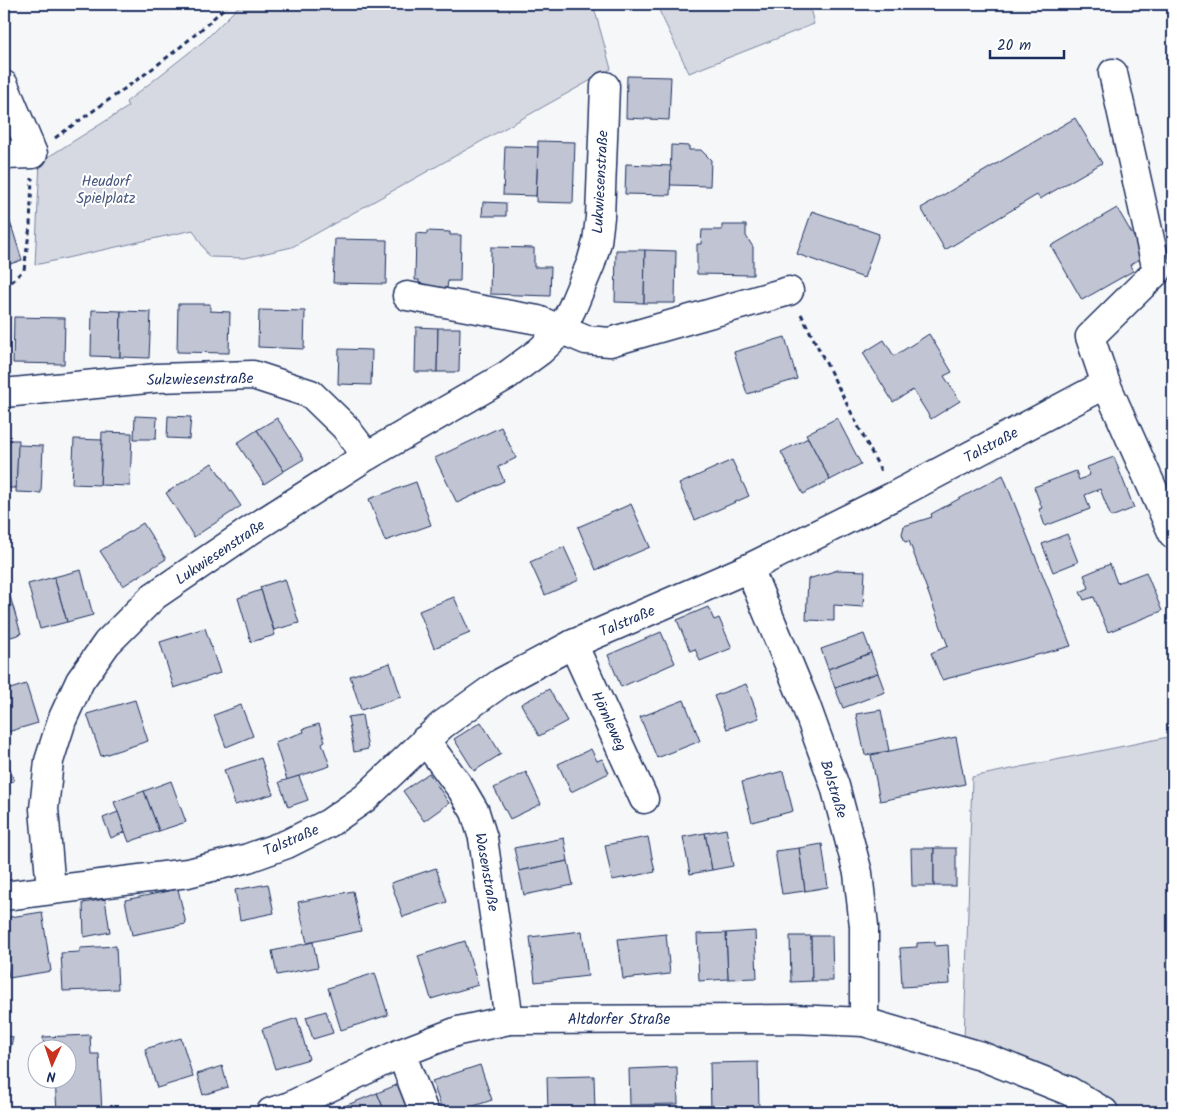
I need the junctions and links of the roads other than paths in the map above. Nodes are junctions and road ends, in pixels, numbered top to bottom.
1 (1114, 73) dead end
2 (4, 85) edge
3 (604, 86) dead end
4 (4, 155) edge
5 (789, 291) road end
6 (407, 296) dead end
7 (561, 331) junction
8 (1106, 384) junction
9 (4, 393) edge
10 (366, 456) junction
11 (1173, 534) edge
12 (749, 568) junction
13 (573, 644) junction
14 (425, 740) junction
15 (644, 799) dead end
16 (51, 889) junction
17 (4, 896) edge
18 (510, 1020) junction
19 (864, 1022) junction
20 (401, 1053) junction
21 (271, 1112) edge
22 (424, 1112) edge
23 (1104, 1112) edge

1 - 8 street
2 - 4 street
3 - 7 street, Lukwiesenstraße
5 - 7 street
6 - 7 street
7 - 10 street, Lukwiesenstraße
8 - 11 street
8 - 12 street, Talstraße
9 - 10 street, Sulzwiesenstraße
10 - 16 street, Lukwiesenstraße
12 - 13 street, Talstraße
12 - 19 street, Bolstraße
13 - 14 street, Talstraße
13 - 15 street, Hörnleweg
14 - 16 street, Talstraße
14 - 18 street, Wasenstraße
16 - 17 street, Talstraße
18 - 19 street, Altdorfer Straße
18 - 20 street, Altdorfer Straße
19 - 23 street, Altdorfer Straße
20 - 21 street, Altdorfer Straße
20 - 22 street

